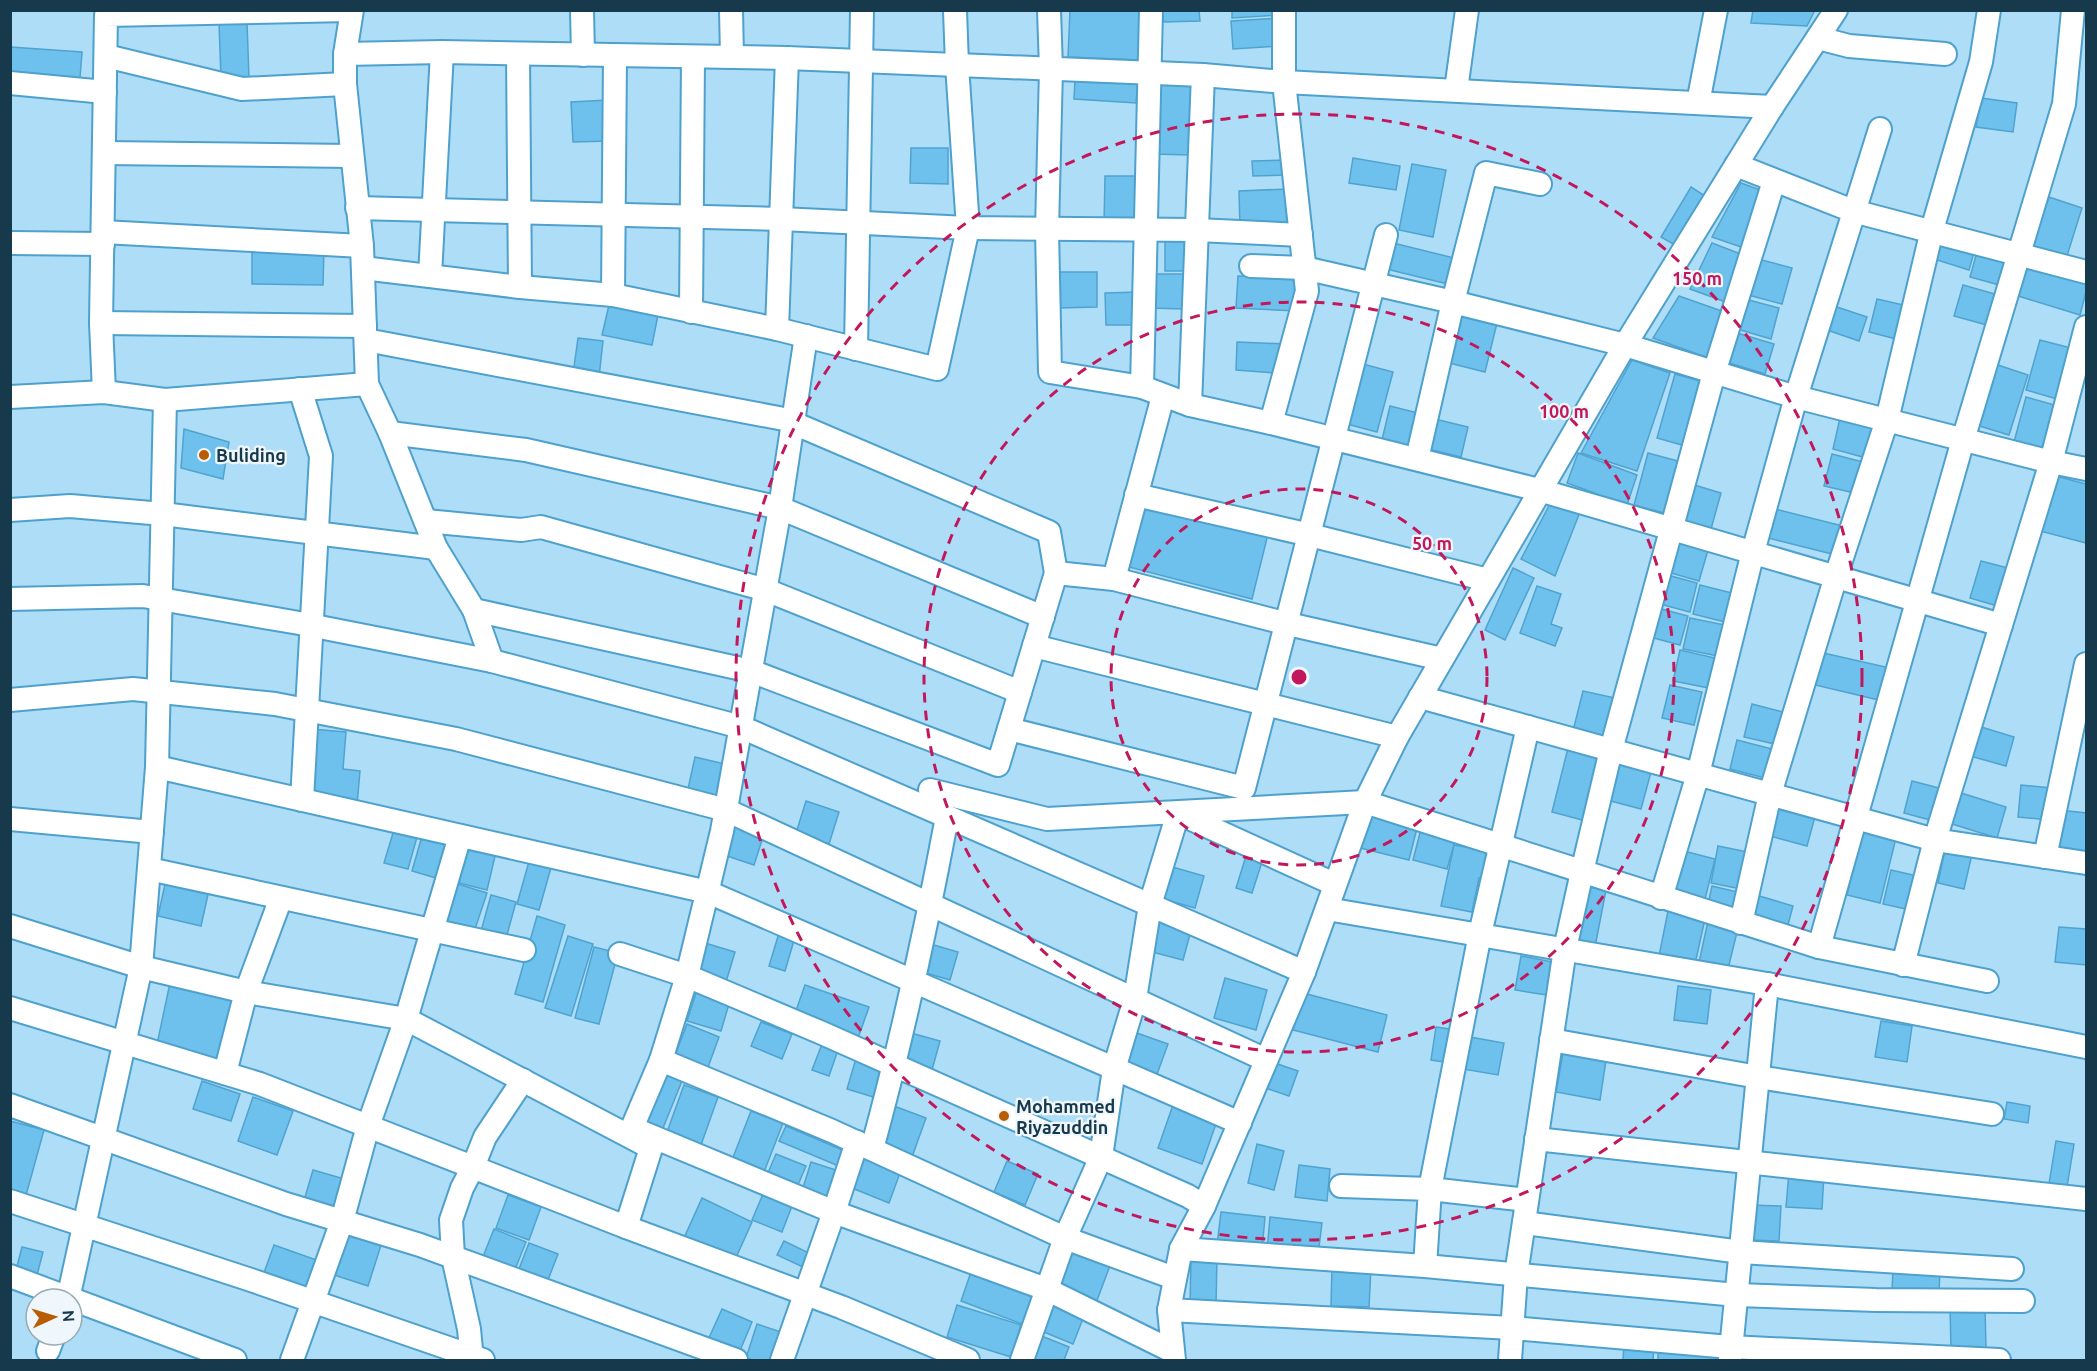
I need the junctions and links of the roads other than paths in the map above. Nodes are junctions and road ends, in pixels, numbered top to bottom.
1 (351, 10) edge
2 (582, 10) edge
3 (731, 10) edge
4 (862, 10) edge
5 (955, 10) edge
6 (1049, 10) edge
7 (1151, 10) edge
8 (1284, 10) edge
9 (1467, 10) edge
10 (1716, 10) edge
11 (1836, 10) edge
12 (1989, 10) edge
13 (2073, 10) edge
14 (199, 12) edge
15 (1818, 38) junction
16 (442, 52) junction
17 (345, 54) junction
18 (518, 54) junction
19 (1945, 54) dead end
20 (583, 55) junction
21 (106, 56) junction
22 (615, 56) junction
23 (693, 57) junction
24 (732, 57) junction
25 (787, 58) junction
26 (863, 62) junction
27 (957, 65) junction
28 (1051, 69) junction
29 (1148, 74) junction
30 (1203, 75) junction
31 (1284, 82) junction
32 (10, 83) edge
33 (345, 84) junction
34 (1456, 90) junction
35 (105, 92) junction
36 (1698, 103) junction
37 (1772, 107) junction
38 (1880, 129) dead end
39 (104, 153) junction
40 (351, 156) junction
41 (1736, 165) junction
42 (1774, 181) junction
43 (1540, 184) dead end
44 (357, 208) junction
45 (434, 211) junction
46 (1853, 211) junction
47 (519, 213) junction
48 (614, 215) junction
49 (692, 216) junction
50 (781, 219) junction
51 (859, 222) junction
52 (968, 228) junction
53 (1047, 230) junction
54 (1145, 230) junction
55 (1197, 230) junction
56 (1932, 230) junction
57 (1301, 235) junction
58 (1386, 235) dead end
59 (103, 238) junction
60 (10, 243) edge
61 (2019, 254) junction
62 (362, 257) junction
63 (1251, 266) dead end
64 (1304, 268) junction
65 (2086, 272) edge
66 (430, 276) junction
67 (1374, 285) junction
68 (520, 287) junction
69 (613, 296) junction
70 (1453, 302) junction
71 (692, 312) junction
72 (101, 323) junction
73 (2086, 327) edge
74 (777, 329) junction
75 (365, 333) junction
76 (806, 336) junction
77 (1625, 345) junction
78 (856, 349) junction
79 (1714, 373) junction
80 (367, 384) junction
81 (1142, 387) junction
82 (300, 389) junction
83 (104, 392) junction
84 (1163, 396) junction
85 (10, 397) edge
86 (1796, 397) junction
87 (165, 400) junction
88 (1190, 405) junction
89 (1887, 420) junction
90 (793, 423) junction
91 (1271, 423) junction
92 (390, 433) junction
93 (1333, 440) junction
94 (1963, 440) junction
95 (1418, 459) junction
96 (2051, 462) junction
97 (2086, 469) edge
98 (1539, 490) junction
99 (1136, 495) junction
100 (780, 508) junction
101 (10, 510) edge
102 (163, 514) junction
103 (426, 521) junction
104 (1672, 529) junction
105 (318, 534) junction
106 (1310, 535) junction
107 (436, 548) junction
108 (1753, 552) junction
109 (1056, 573) junction
110 (1836, 576) junction
111 (1114, 579) junction
112 (1488, 580) junction
113 (766, 590) junction
114 (161, 598) junction
115 (10, 599) edge
116 (1917, 600) junction
117 (474, 610) junction
118 (1043, 617) junction
119 (1288, 624) junction
120 (310, 625) junction
121 (2001, 625) junction
122 (1034, 646) junction
123 (1442, 659) junction
124 (492, 661) junction
125 (2086, 664) edge
126 (751, 671) junction
127 (158, 692) junction
128 (1020, 692) junction
129 (1420, 697) junction
130 (10, 700) edge
131 (1266, 706) junction
132 (308, 710) junction
133 (741, 727) junction
134 (1528, 728) junction
135 (1009, 729) junction
136 (1396, 737) junction
137 (1611, 750) junction
138 (157, 767) junction
139 (1698, 774) junction
140 (930, 790) dead end
141 (1770, 794) junction
142 (302, 800) junction
143 (1365, 802) junction
144 (726, 810) junction
145 (1178, 813) junction
146 (947, 817) junction
147 (1855, 818) junction
148 (10, 819) edge
149 (152, 832) junction
150 (460, 836) junction
151 (1935, 840) junction
152 (1500, 845) junction
153 (2045, 857) junction
154 (2086, 863) edge
155 (149, 869) junction
156 (1582, 872) junction
157 (1335, 884) junction
158 (708, 892) junction
159 (281, 898) junction
160 (1661, 898) junction
161 (931, 904) junction
162 (1150, 905) junction
163 (1327, 909) junction
164 (1741, 923) junction
165 (10, 926) edge
166 (431, 930) junction
167 (1480, 934) junction
168 (1819, 947) junction
169 (1565, 949) junction
170 (524, 950) dead end
171 (620, 954) dead end
172 (1904, 964) junction
173 (141, 967) junction
174 (1304, 972) junction
175 (687, 976) junction
176 (1987, 981) dead end
177 (914, 982) junction
178 (1767, 984) junction
179 (246, 993) junction
180 (1135, 999) junction
181 (10, 1008) edge
182 (406, 1019) junction
183 (1551, 1040) junction
184 (124, 1043) junction
185 (2086, 1047) edge
186 (661, 1060) junction
187 (1266, 1060) junction
188 (895, 1066) junction
189 (1114, 1069) junction
190 (225, 1074) junction
191 (1758, 1077) junction
192 (524, 1080) junction
193 (10, 1105) edge
194 (1992, 1114) dead end
195 (1240, 1123) junction
196 (368, 1126) junction
197 (632, 1128) junction
198 (104, 1138) junction
199 (1536, 1139) junction
200 (864, 1146) junction
201 (651, 1148) junction
202 (1101, 1157) junction
203 (1750, 1163) junction
204 (473, 1167) junction
205 (1341, 1186) dead end
206 (1430, 1189) junction
207 (2086, 1198) edge
208 (1527, 1200) junction
209 (10, 1201) edge
210 (1204, 1206) junction
211 (834, 1212) junction
212 (342, 1221) junction
213 (1524, 1223) junction
214 (85, 1225) junction
215 (626, 1227) junction
216 (1065, 1238) junction
217 (1181, 1249) junction
218 (1741, 1252) junction
219 (453, 1257) junction
220 (1425, 1266) junction
221 (2012, 1269) dead end
222 (1516, 1275) junction
223 (10, 1276) edge
224 (1174, 1278) junction
225 (40, 1287) edge
226 (71, 1287) edge
227 (1046, 1289) junction
228 (806, 1294) junction
229 (1737, 1295) junction
230 (2023, 1301) dead end
231 (313, 1302) junction
232 (84, 1304) edge
233 (1169, 1310) junction
234 (1512, 1328) junction
235 (1730, 1354) edge
236 (1173, 1356) edge
237 (476, 1359) edge
238 (235, 1360) edge
239 (292, 1360) edge
240 (736, 1360) edge
241 (782, 1360) edge
242 (968, 1360) edge
243 (1022, 1360) edge
244 (1510, 1360) edge
245 (1966, 1360) edge
246 (1999, 1360) edge

1 - 14 street
1 - 17 street
2 - 20 street
3 - 24 street
4 - 26 street
5 - 27 street
6 - 28 street
7 - 29 street
8 - 31 street
9 - 34 street
10 - 36 street
11 - 15 street
12 - 56 street
13 - 61 street
14 - 21 street
15 - 19 street
15 - 37 street
16 - 17 street
16 - 18 street
16 - 45 street
17 - 33 street
18 - 20 street
18 - 47 street
20 - 22 street
21 - 33 street
21 - 35 street
22 - 23 street
22 - 48 street
23 - 24 street
23 - 49 street
24 - 25 street
25 - 26 street
25 - 50 street
26 - 27 street
26 - 51 street
27 - 28 street
27 - 52 street
28 - 29 street
28 - 53 street
29 - 30 street
29 - 54 street
30 - 31 street
30 - 55 street
31 - 34 street
31 - 57 street
32 - 35 street
33 - 40 street
34 - 36 street
35 - 39 street
36 - 37 street
37 - 41 street
38 - 46 street
39 - 40 street
39 - 59 street
40 - 44 street
41 - 42 street
41 - 77 street
42 - 46 street
42 - 79 street
43 - 70 street
44 - 45 street
44 - 62 street
45 - 47 street
45 - 66 street
46 - 56 street
46 - 86 street
47 - 48 street
47 - 68 street
48 - 49 street
48 - 69 street
49 - 50 street
49 - 71 street
50 - 51 street
50 - 74 street
51 - 52 street
51 - 78 street
52 - 53 street
52 - 78 street
53 - 54 street
53 - 81 street
54 - 55 street
54 - 81 street
55 - 57 street
55 - 88 street
56 - 61 street
56 - 89 street
57 - 64 street
58 - 67 street
59 - 60 street
59 - 62 street
59 - 72 street
61 - 65 street
61 - 94 street
62 - 66 street
62 - 75 street
63 - 64 street
64 - 67 street
64 - 91 street
66 - 68 street
67 - 70 street
67 - 93 street
68 - 69 street
69 - 71 street
70 - 77 street
70 - 95 street
71 - 74 street
72 - 75 street
72 - 83 street
73 - 96 street
74 - 76 street
75 - 80 street
75 - 90 street
76 - 78 street
76 - 90 street
77 - 79 street
77 - 98 street
79 - 86 street
79 - 104 street
80 - 82 street
80 - 92 street
81 - 84 street
82 - 87 street
82 - 105 street
83 - 85 street
83 - 87 street
84 - 88 street
84 - 99 street
86 - 89 street
86 - 108 street
87 - 102 street
88 - 91 street
89 - 94 street
89 - 110 street
90 - 100 street
90 - 109 street
91 - 93 street
92 - 100 street
92 - 103 street
93 - 95 street
93 - 106 street
94 - 96 street
94 - 116 street
95 - 98 street
96 - 97 street
96 - 121 street
98 - 104 street
98 - 112 street
99 - 106 street
99 - 111 street
100 - 113 street
100 - 118 street
101 - 102 street
102 - 105 street
102 - 114 street
103 - 107 street
103 - 113 street
104 - 108 street
104 - 137 street
105 - 107 street
105 - 120 street
106 - 112 street
106 - 119 street
107 - 117 street
108 - 110 street
108 - 139 street
109 - 111 street
109 - 118 street
110 - 116 street
110 - 141 street
111 - 119 street
112 - 123 street
113 - 126 street
113 - 128 street
114 - 115 street
114 - 120 street
114 - 127 street
116 - 121 street
116 - 147 street
117 - 124 street
117 - 126 street
118 - 122 street
119 - 123 street
119 - 131 street
120 - 124 street
120 - 132 street
121 - 151 street
122 - 128 street
122 - 131 street
123 - 129 street
124 - 133 street
125 - 153 street
126 - 133 street
126 - 135 street
127 - 130 street
127 - 132 street
127 - 138 street
128 - 135 street
129 - 134 street
129 - 136 street
131 - 135 street
131 - 136 street
132 - 142 street
132 - 144 street
133 - 144 street
133 - 146 street
134 - 137 street
134 - 152 street
136 - 143 street
137 - 139 street
137 - 156 street
138 - 142 street
138 - 149 street
139 - 141 street
139 - 160 street
140 - 145 street
141 - 147 street
141 - 164 street
142 - 150 street
143 - 145 street
143 - 152 street
143 - 157 street
144 - 158 street
144 - 161 street
145 - 157 street
145 - 162 street
146 - 161 street
146 - 162 street
147 - 151 street
147 - 168 street
148 - 149 street
149 - 155 street
150 - 158 street
150 - 166 street
151 - 153 street
151 - 172 street
152 - 156 street
152 - 167 street
153 - 154 street
155 - 159 street
155 - 173 street
156 - 160 street
156 - 169 street
157 - 163 street
158 - 175 street
158 - 177 street
159 - 166 street
159 - 179 street
160 - 164 street
161 - 177 street
161 - 180 street
162 - 174 street
162 - 180 street
163 - 167 street
163 - 174 street
164 - 168 street
165 - 173 street
166 - 170 street
166 - 182 street
167 - 169 street
167 - 206 street
168 - 172 street
169 - 178 street
169 - 183 street
171 - 175 street
172 - 176 street
173 - 179 street
173 - 184 street
174 - 187 street
175 - 186 street
175 - 188 street
177 - 188 street
177 - 189 street
178 - 185 street
178 - 191 street
179 - 182 street
179 - 190 street
180 - 187 street
180 - 189 street
181 - 184 street
182 - 192 street
182 - 196 street
183 - 191 street
183 - 199 street
184 - 190 street
184 - 198 street
186 - 197 street
186 - 200 street
187 - 195 street
188 - 200 street
188 - 202 street
189 - 195 street
189 - 202 street
190 - 196 street
191 - 194 street
191 - 203 street
192 - 201 street
192 - 204 street
193 - 198 street
195 - 210 street
196 - 204 street
196 - 212 street
197 - 201 street
197 - 211 street
198 - 212 street
198 - 214 street
199 - 203 street
199 - 208 street
200 - 211 street
200 - 216 street
201 - 215 street
202 - 210 street
202 - 216 street
203 - 207 street
203 - 218 street
204 - 215 street
204 - 219 street
205 - 206 street
206 - 208 street
206 - 220 street
208 - 213 street
209 - 214 street
210 - 217 street
211 - 227 street
211 - 228 street
212 - 219 street
212 - 231 street
213 - 218 street
213 - 222 street
214 - 226 street
214 - 231 street
215 - 228 street
216 - 224 street
216 - 227 street
217 - 220 street
217 - 224 street
218 - 221 street
218 - 229 street
219 - 237 street
219 - 240 street
220 - 222 street
222 - 229 street
222 - 234 street
223 - 225 street
224 - 233 street
227 - 236 street
227 - 243 street
228 - 241 street
228 - 242 street
229 - 230 street
229 - 235 street
231 - 237 street
231 - 239 street
232 - 238 street
233 - 234 street
233 - 236 street
234 - 235 street
234 - 244 street
235 - 245 street
245 - 246 street

